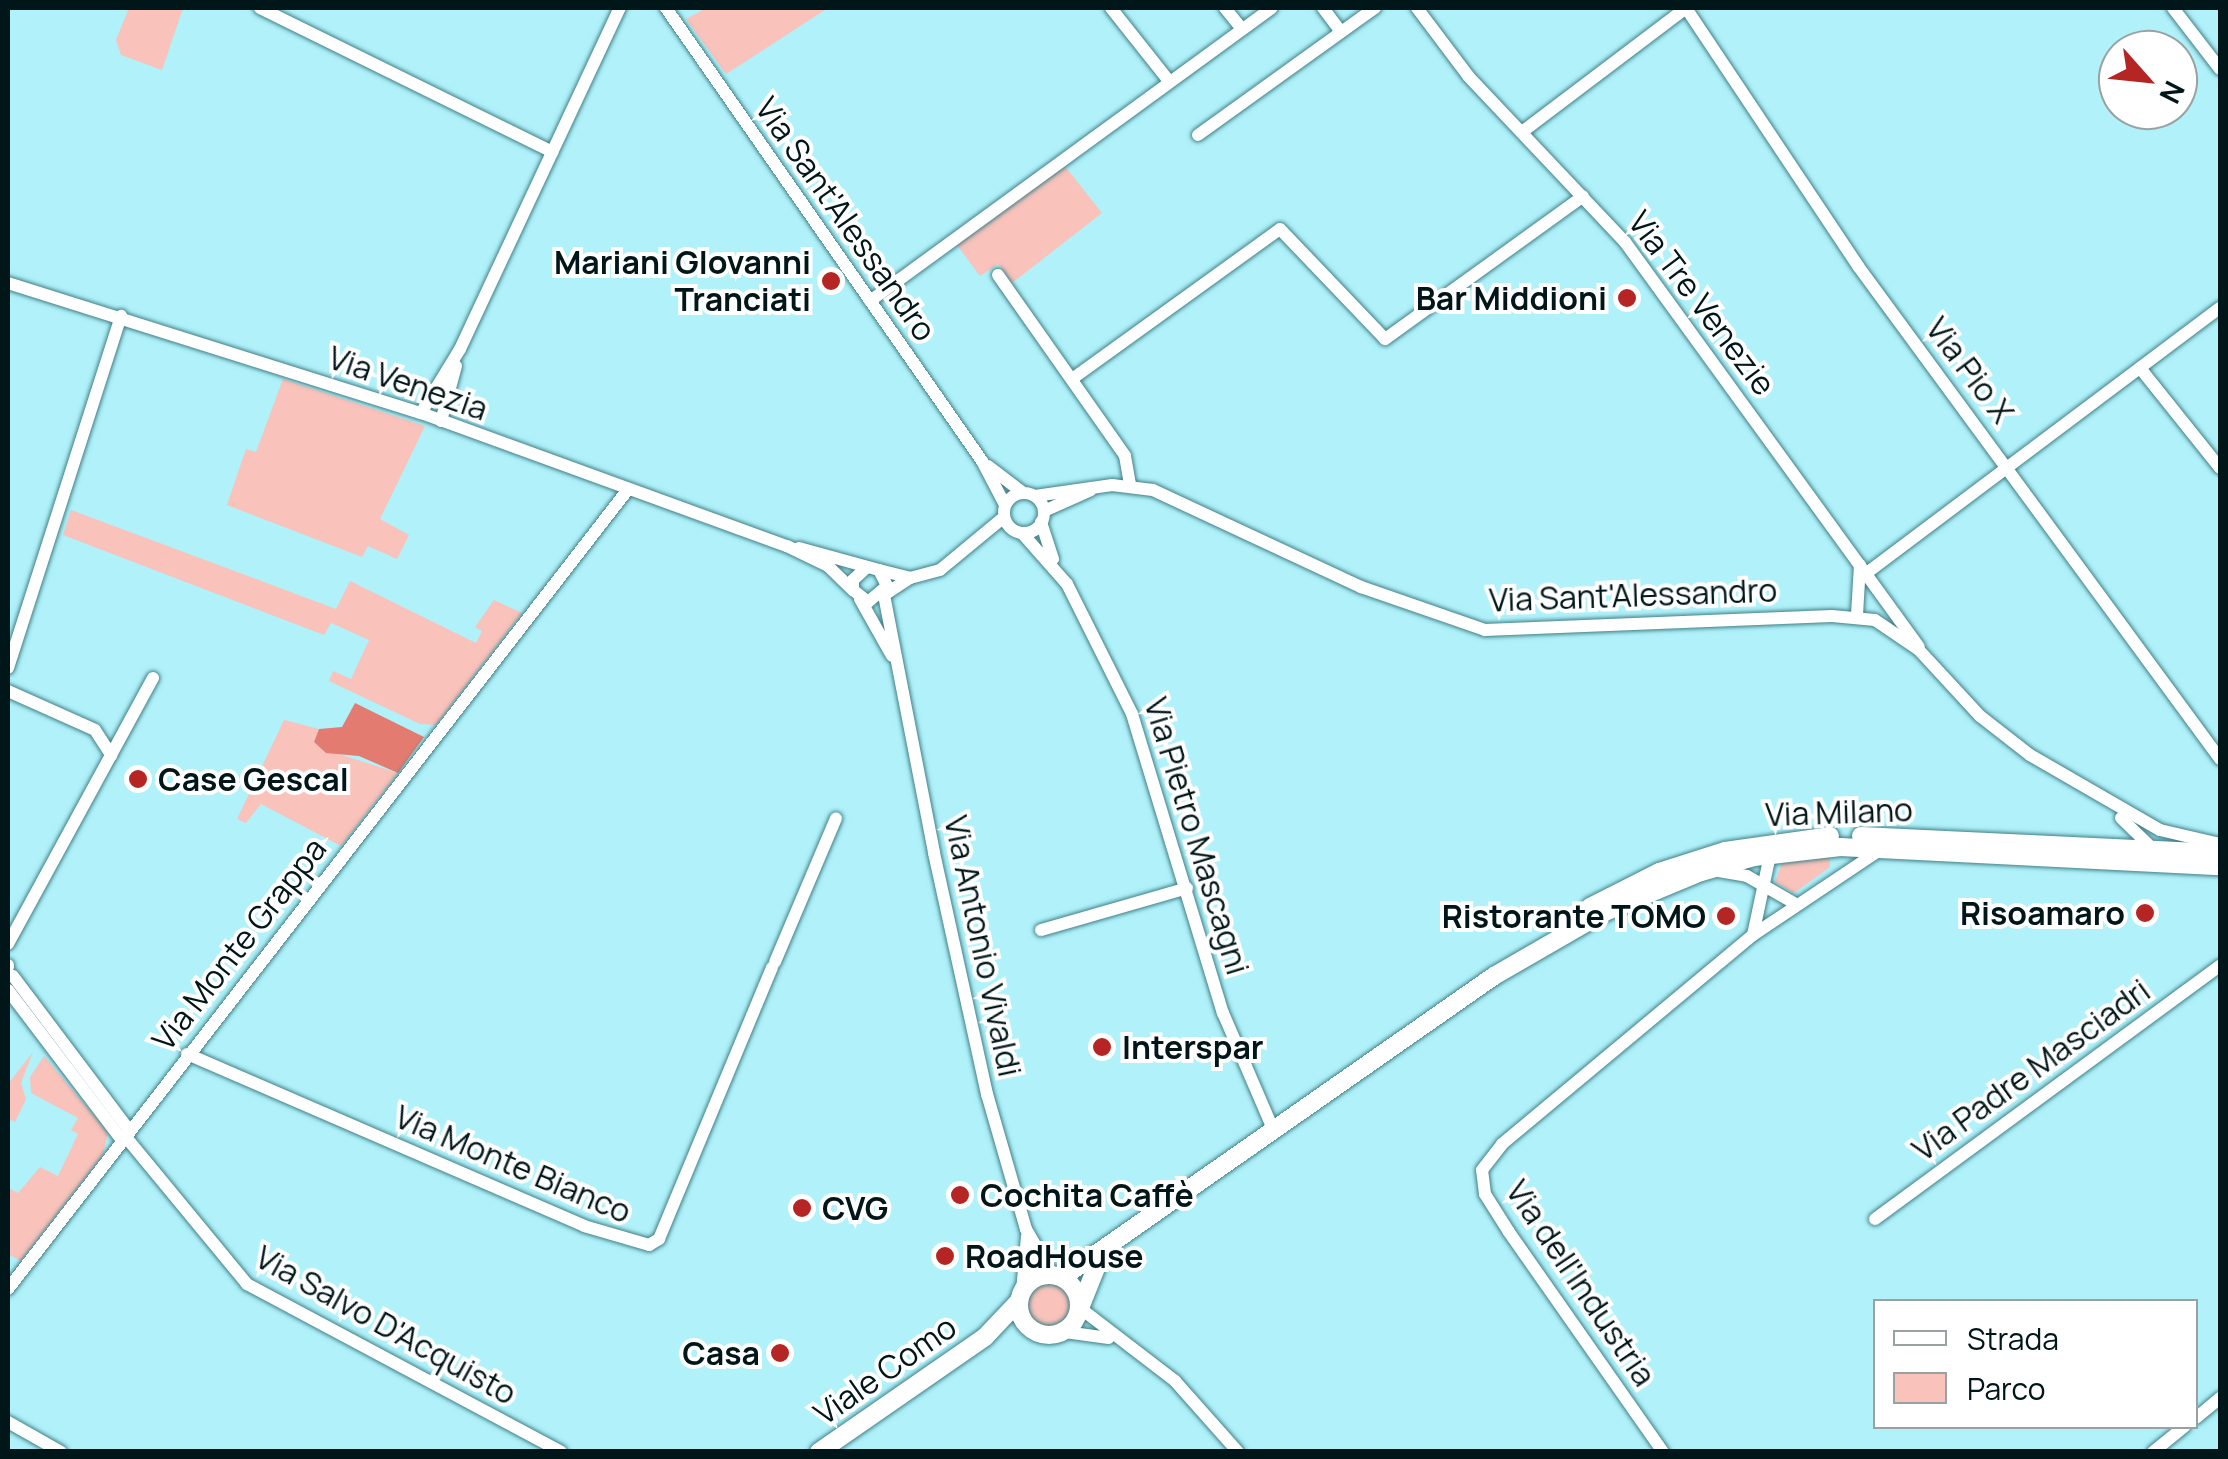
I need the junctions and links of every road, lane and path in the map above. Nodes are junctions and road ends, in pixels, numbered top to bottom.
1 (260, 8) edge
2 (620, 8) edge
3 (666, 8) edge
4 (1111, 8) edge
5 (1226, 8) edge
6 (1272, 8) edge
7 (1323, 8) edge
8 (1374, 8) edge
9 (1417, 8) edge
10 (1686, 8) edge
11 (2173, 8) edge
12 (1242, 28) junction
13 (1341, 32) junction
14 (2220, 69) edge
15 (1168, 80) junction
16 (1522, 132) junction
17 (1198, 135) dead end
18 (553, 152) junction
19 (1584, 196) junction
20 (998, 275) dead end
21 (8, 283) edge
22 (870, 301) junction
23 (2220, 308) edge
24 (121, 316) junction
25 (460, 349) junction
26 (2140, 368) junction
27 (1072, 380) junction
28 (421, 413) junction
29 (440, 421) junction
30 (982, 461) junction
31 (2006, 468) junction
32 (2220, 468) edge
33 (1130, 484) junction
34 (1112, 485) junction
35 (626, 492) junction
36 (1028, 494) junction
37 (1042, 516) junction
38 (1011, 520) junction
39 (787, 546) junction
40 (1056, 566) junction
41 (1864, 567) junction
42 (873, 569) junction
43 (910, 578) junction
44 (1881, 589) junction
45 (857, 595) junction
46 (884, 595) junction
47 (1861, 616) junction
48 (1920, 650) junction
49 (8, 668) edge
50 (900, 672) junction
51 (154, 678) dead end
52 (8, 691) edge
53 (111, 755) junction
54 (2220, 760) edge
55 (2119, 813) junction
56 (836, 818) dead end
57 (1826, 840) junction
58 (2220, 844) edge
59 (2113, 848) junction
60 (1885, 849) junction
61 (2155, 851) junction
62 (2220, 853) edge
63 (1767, 855) junction
64 (2220, 864) edge
65 (1701, 872) junction
66 (1831, 876) junction
67 (1763, 886) junction
68 (1187, 888) junction
69 (1794, 903) junction
70 (1040, 930) dead end
71 (1752, 935) junction
72 (10, 940) edge
73 (2220, 966) edge
74 (8, 973) edge
75 (1494, 976) junction
76 (188, 1054) junction
77 (1273, 1129) junction
78 (125, 1135) junction
79 (1875, 1218) dead end
80 (1026, 1229) junction
81 (1102, 1253) junction
82 (1058, 1276) junction
83 (8, 1289) edge
84 (1021, 1296) junction
85 (1080, 1308) junction
86 (1035, 1332) junction
87 (1065, 1332) junction
88 (985, 1337) junction
89 (1111, 1338) junction
90 (2220, 1398) edge
91 (2198, 1416) edge
92 (8, 1422) edge
93 (2181, 1429) edge
94 (62, 1452) edge
95 (561, 1452) edge
96 (819, 1452) edge
97 (1238, 1452) edge
98 (1663, 1452) edge
99 (2152, 1452) edge

1 - 18 street
2 - 18 street
3 - 22 street, Via Sant'Alessandro
4 - 15 street
5 - 12 street
6 - 12 street
7 - 13 street
8 - 13 street
9 - 16 street, Via Tre Venezie
10 - 16 street
10 - 31 street, Via Pio X
11 - 14 street
12 - 15 street
13 - 17 street
15 - 22 street
16 - 19 street, Via Tre Venezie
18 - 25 street
19 - 27 street
19 - 41 street, Via Tre Venezie
20 - 27 street
21 - 24 street, Via Venezia
22 - 30 street, Via Sant'Alessandro
23 - 26 street
24 - 28 street, Via Venezia
24 - 49 street
25 - 28 street
25 - 29 street
26 - 31 street
26 - 32 street
27 - 33 street
28 - 29 street, Via Venezia
29 - 35 street, Via Venezia
30 - 36 street, Via Sant'Alessandro
30 - 38 street, Via Sant'Alessandro
31 - 41 street
31 - 54 street, Via Pio X
33 - 34 street, Via Sant'Alessandro
33 - 47 street, Via Sant'Alessandro
34 - 36 street, Via Sant'Alessandro
34 - 37 street, Via Sant'Alessandro
35 - 39 street, Via Venezia
35 - 76 street, Via Monte Grappa
36 - 37 street, Via Pietro Mascagni
36 - 38 street
37 - 38 street, Via Sant'Alessandro
37 - 40 street, Via Pietro Mascagni
38 - 40 street, Via Pietro Mascagni
38 - 43 street
39 - 42 street, Via Venezia
39 - 45 street, Via Venezia
40 - 68 street, Via Pietro Mascagni
41 - 44 street, Via Tre Venezie
41 - 47 street
42 - 43 street, Via Venezia
42 - 45 street
42 - 46 street, Via Antonio Vivaldi
43 - 46 street
44 - 47 street
44 - 48 street, Via Tre Venezie
45 - 46 street
45 - 50 street
46 - 50 street, Via Antonio Vivaldi
47 - 48 street
48 - 55 street
50 - 80 street, Via Antonio Vivaldi
51 - 53 street
52 - 53 street
53 - 72 street
55 - 58 street
55 - 59 street
55 - 61 street
56 - 76 street, Via Monte Bianco
57 - 59 main road, Via Milano
57 - 60 main road, Via Milano
57 - 63 main road, Via Milano
57 - 63 street
57 - 66 street
57 - 75 main road, Via Milano
59 - 61 main road, Via Milano
60 - 64 main road, Via Milano
60 - 66 street
61 - 62 main road, Via Milano
61 - 64 street
63 - 65 main road, Via Milano
63 - 67 street
65 - 67 street
65 - 75 main road, Via Milano
66 - 69 street
67 - 69 street
67 - 71 street
68 - 70 street
68 - 77 street, Via Pietro Mascagni
69 - 71 street
71 - 98 street, Via dell'Industria
72 - 74 street
73 - 79 street, Via Padre Masciadri
74 - 78 street, Via Salvo D'Acquisto
75 - 77 main road, Via Milano
76 - 78 street, Via Monte Grappa
77 - 81 main road, Via Milano
78 - 83 street, Via Monte Grappa
78 - 95 street, Via Salvo D'Acquisto
80 - 82 street
80 - 84 street
81 - 82 main road, Via Milano
81 - 85 main road
82 - 84 main road
82 - 85 main road
84 - 86 main road
84 - 88 main road, Viale Como
85 - 87 main road
85 - 89 street
86 - 87 main road
86 - 88 main road
87 - 89 street
88 - 96 main road, Viale Como
89 - 97 street
90 - 91 street
92 - 94 street
93 - 99 street

